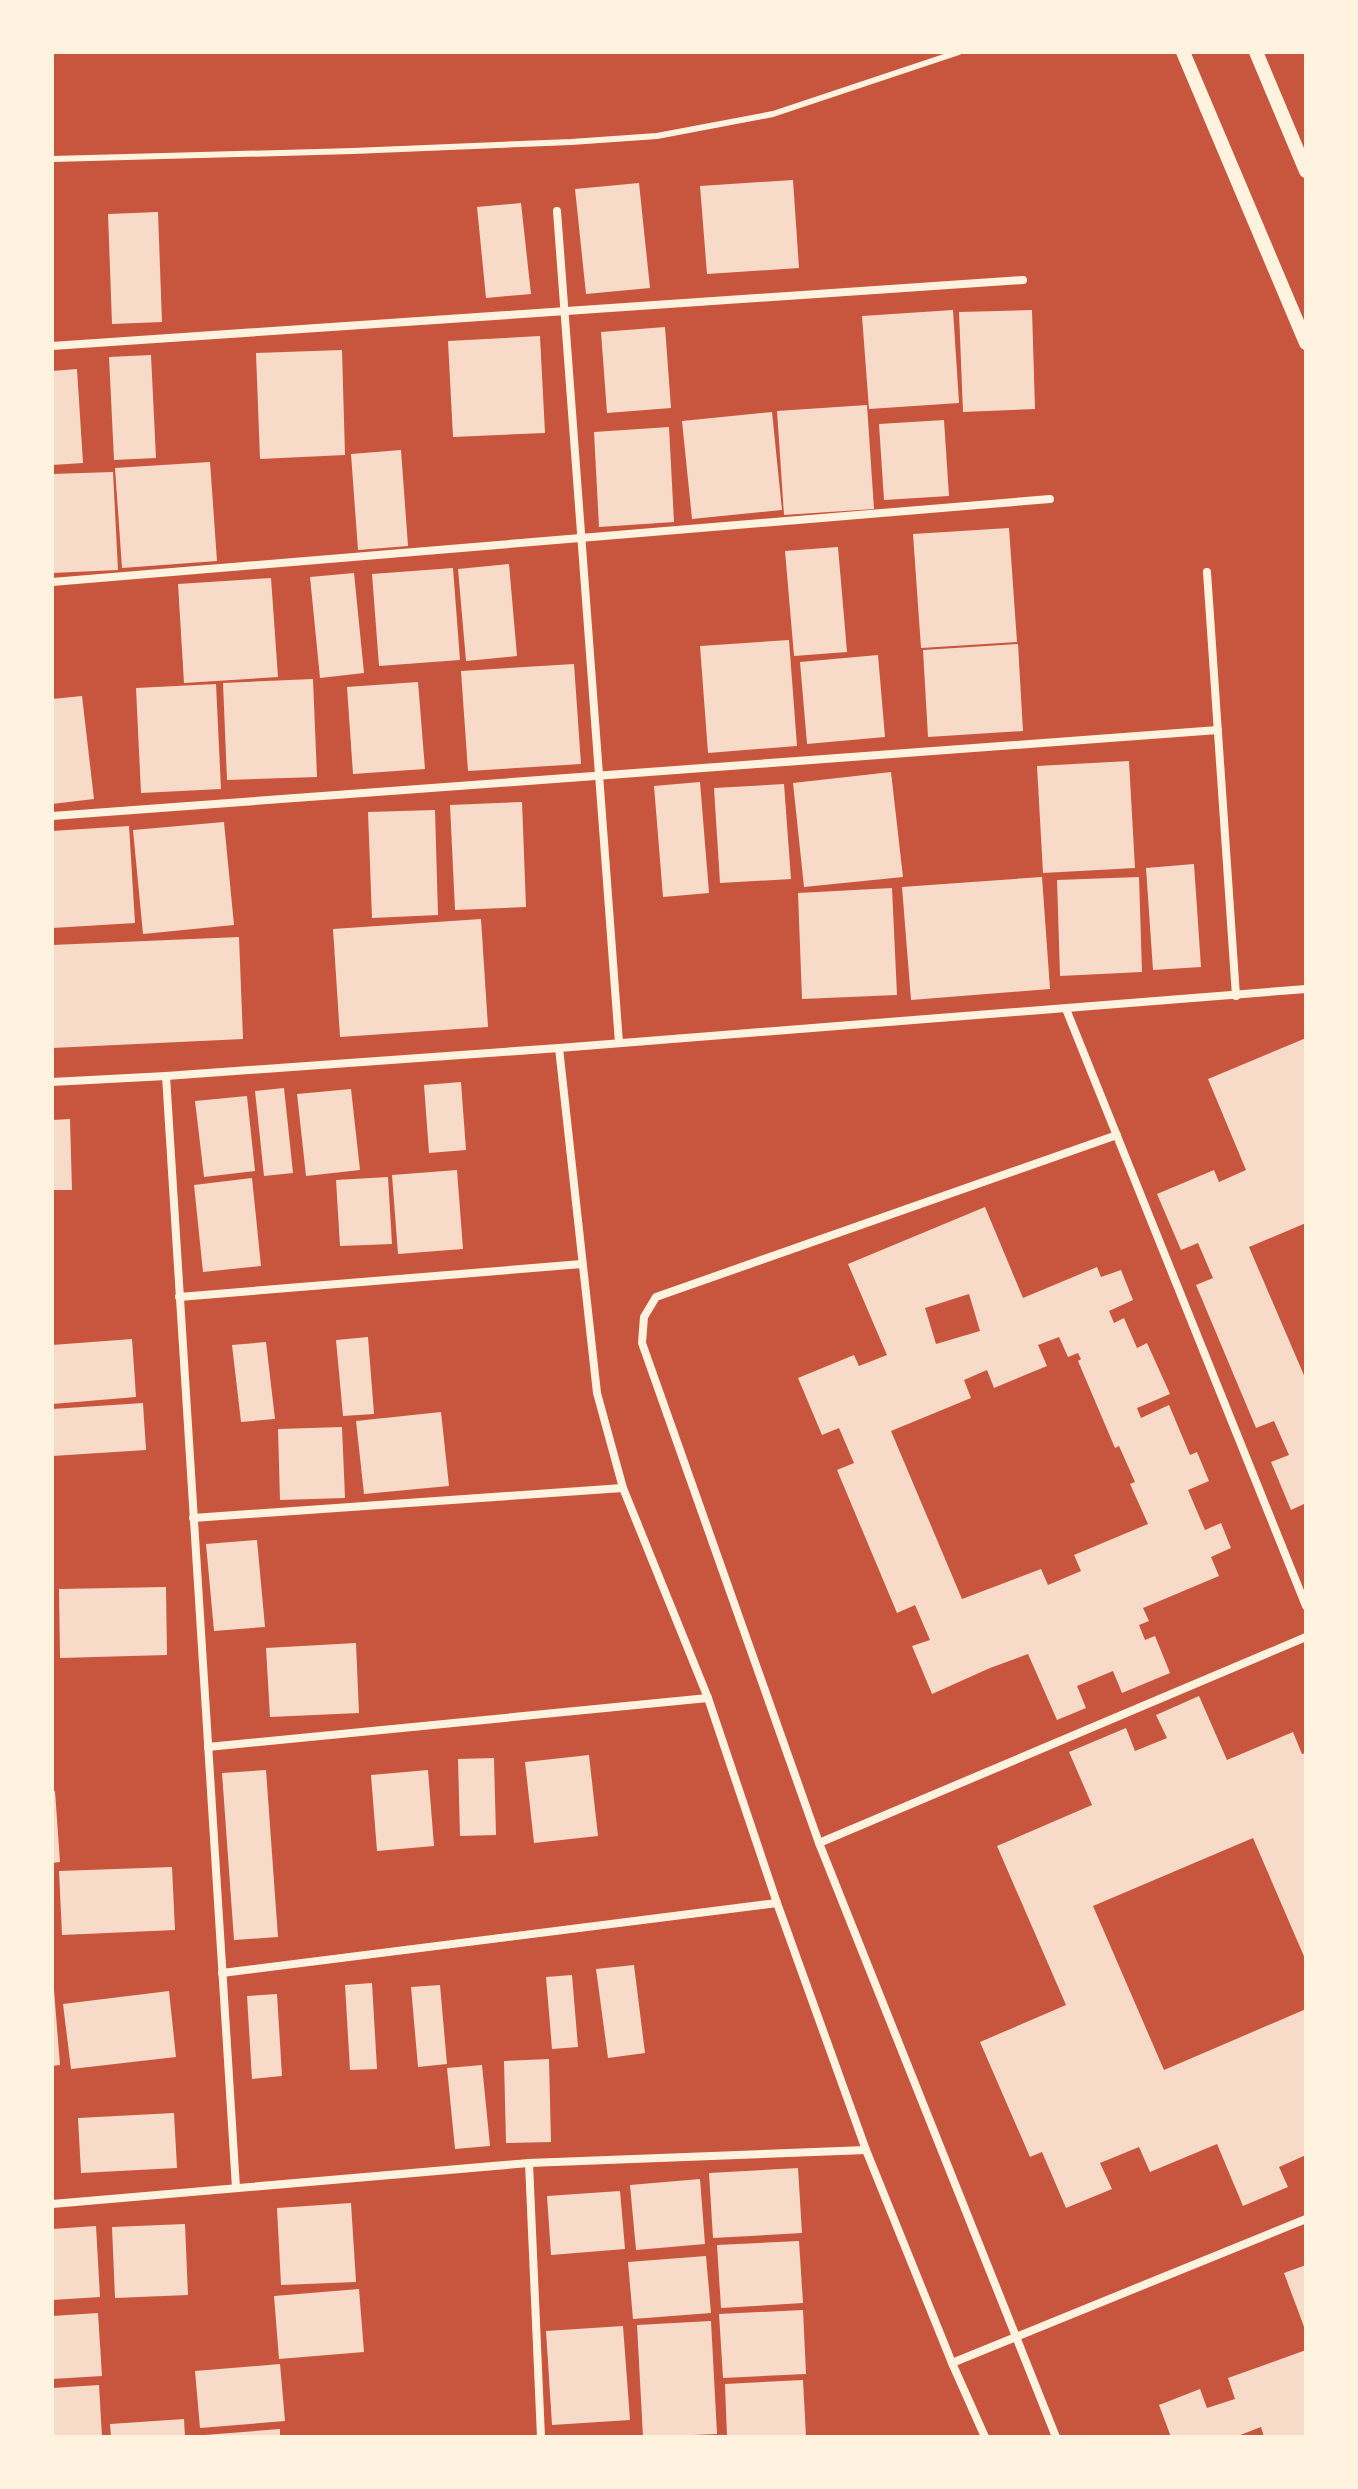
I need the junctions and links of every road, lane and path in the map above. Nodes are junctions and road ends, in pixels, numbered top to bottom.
1 (959, 52) edge
2 (1183, 52) edge
3 (1256, 52) edge
4 (52, 159) edge
5 (1306, 171) edge
6 (557, 211) dead end
7 (1023, 280) dead end
8 (565, 311) junction
9 (1306, 343) edge
10 (52, 346) edge
11 (1050, 499) dead end
12 (581, 538) junction
13 (1207, 572) dead end
14 (52, 582) edge
15 (1218, 730) junction
16 (599, 776) junction
17 (52, 816) edge
18 (1306, 989) edge
19 (1236, 996) junction
20 (1066, 1009) junction
21 (619, 1043) junction
22 (559, 1048) junction
23 (166, 1076) junction
24 (52, 1082) edge
25 (1117, 1135) junction
26 (582, 1264) junction
27 (179, 1297) junction
28 (623, 1488) junction
29 (193, 1518) junction
30 (1306, 1606) edge
31 (1306, 1637) edge
32 (708, 1698) junction
33 (208, 1747) junction
34 (819, 1843) junction
35 (777, 1903) junction
36 (222, 1973) junction
37 (866, 2150) junction
38 (529, 2163) junction
39 (236, 2188) junction
40 (52, 2204) edge
41 (1306, 2219) edge
42 (1017, 2336) junction
43 (952, 2363) junction
44 (541, 2437) edge
45 (985, 2437) edge
46 (1056, 2437) edge

1 - 4 lane
2 - 9 street
3 - 5 street
6 - 8 street
7 - 8 street
8 - 10 street
8 - 12 street
11 - 12 street
12 - 14 street
12 - 16 street
13 - 15 street
15 - 16 street
15 - 19 street
16 - 17 street
16 - 21 street
18 - 19 street
19 - 20 street
20 - 21 street
20 - 25 street
21 - 22 street
22 - 23 street
22 - 26 street
23 - 24 street
23 - 27 street
25 - 30 street
25 - 34 street
26 - 27 street
26 - 28 street
27 - 29 street
28 - 29 street
28 - 32 street
29 - 33 street
31 - 34 street
32 - 33 street
32 - 35 street
33 - 36 street
34 - 42 street
35 - 36 street
35 - 37 street
36 - 39 street
37 - 38 street
37 - 43 street
38 - 39 street
38 - 44 street
39 - 40 street
41 - 42 street
42 - 43 street
42 - 46 street
43 - 45 street

